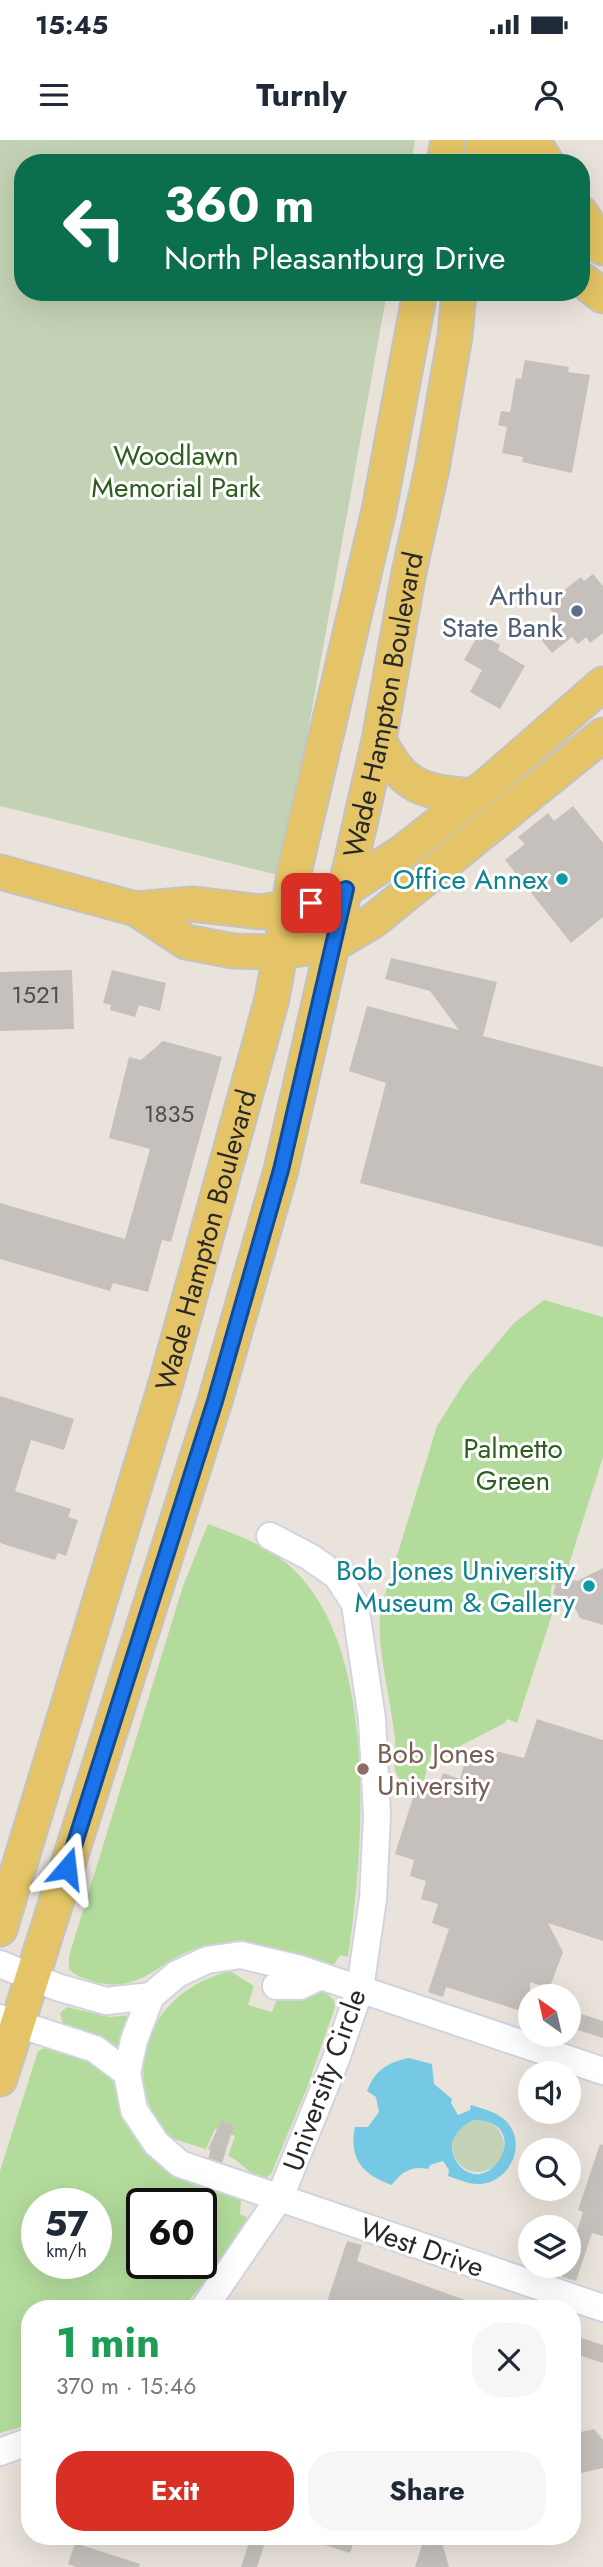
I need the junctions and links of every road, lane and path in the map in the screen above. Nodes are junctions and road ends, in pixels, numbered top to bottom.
1 (590, 227) edge
2 (603, 248) edge
3 (418, 301) edge
4 (458, 301) edge
5 (603, 684) edge
6 (603, 736) edge
7 (379, 740) junction
8 (472, 796) junction
9 (0, 872) edge
10 (346, 889) junction
11 (136, 909) junction
12 (288, 909) junction
13 (334, 944) junction
14 (280, 952) junction
15 (257, 1053) junction
16 (305, 1062) junction
17 (206, 1238) junction
18 (257, 1252) junction
19 (270, 1536) dead end
20 (48, 1778) junction
21 (92, 1788) junction
22 (3, 1899) edge
23 (225, 1957) junction
24 (0, 1964) edge
25 (33, 1975) junction
26 (321, 1976) junction
27 (360, 1989) junction
28 (151, 1996) junction
29 (9, 2021) edge
30 (603, 2071) edge
31 (127, 2073) junction
32 (0, 2079) edge
33 (167, 2153) junction
34 (236, 2185) junction
35 (280, 2197) junction
36 (209, 2300) edge
37 (580, 2300) edge
38 (581, 2300) edge
39 (603, 2308) edge
40 (21, 2444) edge
41 (0, 2452) edge

1 - 2 main road
3 - 12 main road, Wade Hampton Boulevard
4 - 7 main road, Wade Hampton Boulevard
5 - 8 main road
6 - 13 main road
7 - 8 main road
7 - 10 main road, Wade Hampton Boulevard
8 - 10 main road
9 - 11 main road
10 - 12 main road
10 - 13 main road, Wade Hampton Boulevard
11 - 12 main road
11 - 14 main road
12 - 14 main road, Wade Hampton Boulevard
13 - 14 main road
13 - 16 main road, Wade Hampton Boulevard
14 - 15 main road, Wade Hampton Boulevard
15 - 16 main road
15 - 17 main road, Wade Hampton Boulevard
16 - 18 main road, Wade Hampton Boulevard
17 - 18 main road
17 - 20 main road, Wade Hampton Boulevard
18 - 21 main road, Wade Hampton Boulevard
19 - 27 street, University Circle
20 - 21 main road
20 - 22 main road, Wade Hampton Boulevard
21 - 25 main road, Wade Hampton Boulevard
23 - 26 street
23 - 26 street
23 - 28 street
24 - 25 street
25 - 28 street
25 - 29 main road, Wade Hampton Boulevard
26 - 27 street
27 - 30 street
27 - 35 street, University Circle
28 - 31 street
29 - 31 street
29 - 32 main road, Wade Hampton Boulevard
31 - 33 street
33 - 34 street, West Drive
33 - 34 street
34 - 35 street, West Drive
35 - 36 street, University Circle
35 - 37 street, West Drive
38 - 39 street, West Drive
40 - 41 street

